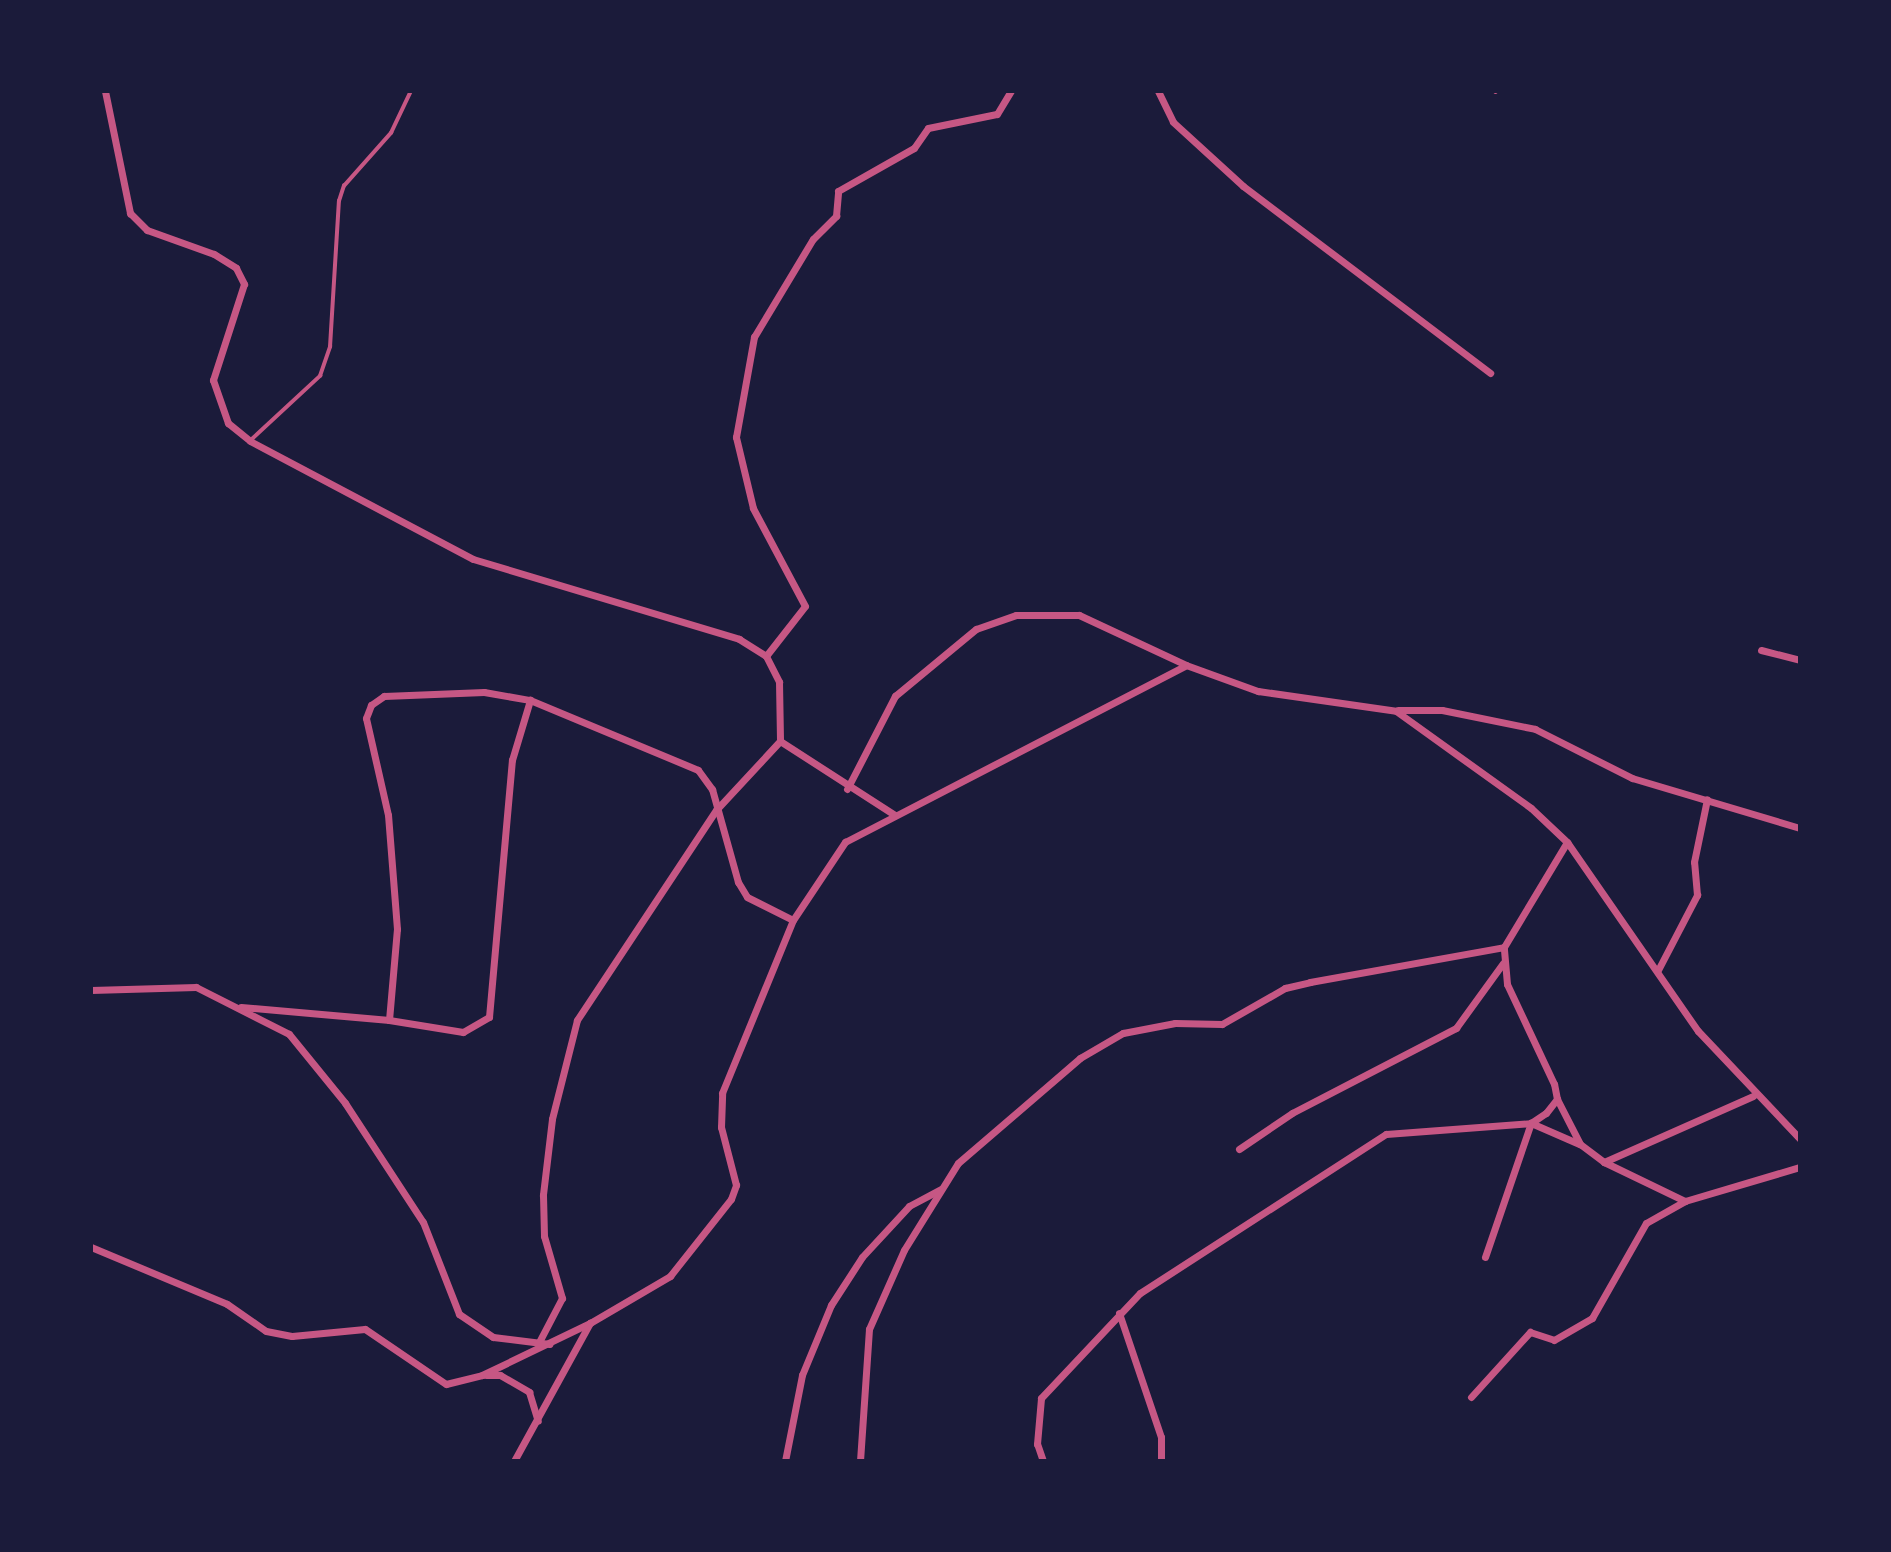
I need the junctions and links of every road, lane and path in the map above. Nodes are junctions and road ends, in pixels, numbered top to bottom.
1 (105, 91) edge
2 (411, 91) edge
3 (1012, 91) edge
4 (1158, 91) edge
5 (1490, 373) dead end
6 (250, 441) junction
7 (1761, 650) dead end
8 (766, 656) junction
9 (1800, 660) edge
10 (1186, 665) junction
11 (530, 699) junction
12 (1396, 710) junction
13 (780, 741) junction
14 (847, 789) junction
15 (1707, 799) junction
16 (716, 810) junction
17 (895, 815) junction
18 (1800, 828) edge
19 (1567, 842) junction
20 (793, 920) junction
21 (1504, 947) junction
22 (1503, 963) junction
23 (1658, 970) junction
24 (91, 989) edge
25 (241, 1007) junction
26 (389, 1020) junction
27 (1753, 1096) junction
28 (1557, 1098) junction
29 (1531, 1123) junction
30 (1800, 1139) edge
31 (1580, 1144) junction
32 (1239, 1149) dead end
33 (1604, 1162) junction
34 (1800, 1167) edge
35 (942, 1189) junction
36 (1685, 1201) junction
37 (91, 1247) edge
38 (1485, 1257) dead end
39 (1119, 1313) junction
40 (590, 1323) junction
41 (539, 1342) junction
42 (550, 1344) junction
43 (482, 1375) junction
44 (1471, 1396) dead end
45 (538, 1421) junction
46 (514, 1461) edge
47 (785, 1461) edge
48 (860, 1461) edge
49 (1043, 1461) edge
50 (1161, 1461) edge

1 - 6 street
2 - 6 lane
3 - 8 street
4 - 5 street
6 - 8 street
7 - 9 street
8 - 13 street
10 - 12 street
10 - 14 street
10 - 17 street
11 - 16 street
11 - 26 street
11 - 26 street
12 - 15 street
12 - 19 street
13 - 14 street
13 - 16 street
14 - 17 street
15 - 18 street
15 - 23 street
16 - 20 street
16 - 41 street
17 - 20 street
19 - 21 street
19 - 23 street
20 - 40 street
21 - 22 street
21 - 35 street
22 - 28 street
22 - 32 street
23 - 27 street
24 - 25 street
25 - 26 street
25 - 41 street
27 - 30 street
27 - 33 street
28 - 29 street
28 - 31 street
29 - 31 street
29 - 38 street
29 - 39 street
31 - 33 street
33 - 36 street
34 - 36 street
35 - 47 street
35 - 48 street
36 - 44 street
37 - 43 street
39 - 49 street
39 - 50 street
40 - 42 street
40 - 45 street
41 - 42 street
42 - 43 street
43 - 45 street
45 - 46 street

